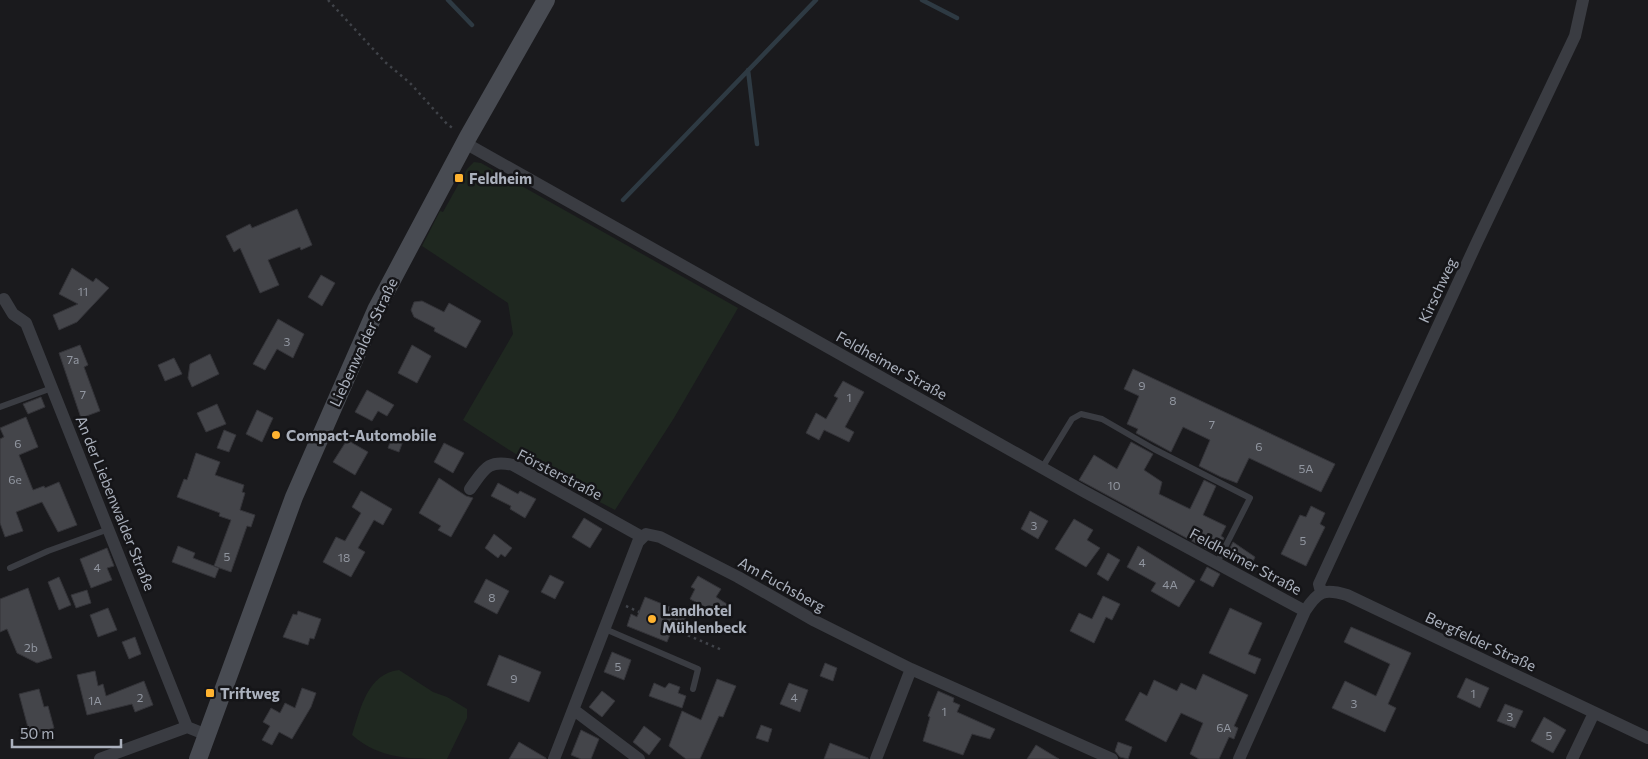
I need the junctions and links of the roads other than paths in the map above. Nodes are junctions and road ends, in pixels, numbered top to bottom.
1 (546, 0) edge
2 (1583, 0) edge
3 (467, 140) junction
4 (4, 299) dead end
5 (52, 388) junction
6 (0, 407) edge
7 (1042, 468) junction
8 (470, 489) dead end
9 (109, 529) junction
10 (640, 540) junction
11 (1217, 563) junction
12 (10, 568) dead end
13 (1321, 592) junction
14 (1305, 611) junction
15 (605, 630) junction
16 (911, 669) junction
17 (693, 689) dead end
18 (574, 710) junction
19 (1594, 713) junction
20 (187, 727) junction
21 (207, 735) junction
22 (1648, 738) edge
23 (100, 759) edge
24 (198, 759) edge
25 (554, 759) edge
26 (639, 759) edge
27 (876, 759) edge
28 (1112, 759) edge
29 (1239, 759) edge
30 (1572, 759) edge

1 - 3 main road, Liebenwalder Straße
2 - 13 street, Kirschweg
3 - 7 street, Feldheimer Straße
3 - 21 main road, Liebenwalder Straße
4 - 5 street, An der Liebenwalder Straße
5 - 6 lane
5 - 9 street, An der Liebenwalder Straße
7 - 11 street, Feldheimer Straße
7 - 11 lane
8 - 10 street, Försterstraße
9 - 12 lane
9 - 20 street, An der Liebenwalder Straße
10 - 15 street
10 - 16 street, Am Fuchsberg
11 - 14 street, Feldheimer Straße
13 - 14 street
13 - 19 street, Bergfelder Straße
14 - 29 street
15 - 17 lane
15 - 18 street
16 - 27 street
16 - 28 street, Am Fuchsberg
18 - 25 street
18 - 26 street
19 - 22 street, Bergfelder Straße
19 - 30 street
20 - 21 street
20 - 23 street
21 - 24 main road, Liebenwalder Straße

